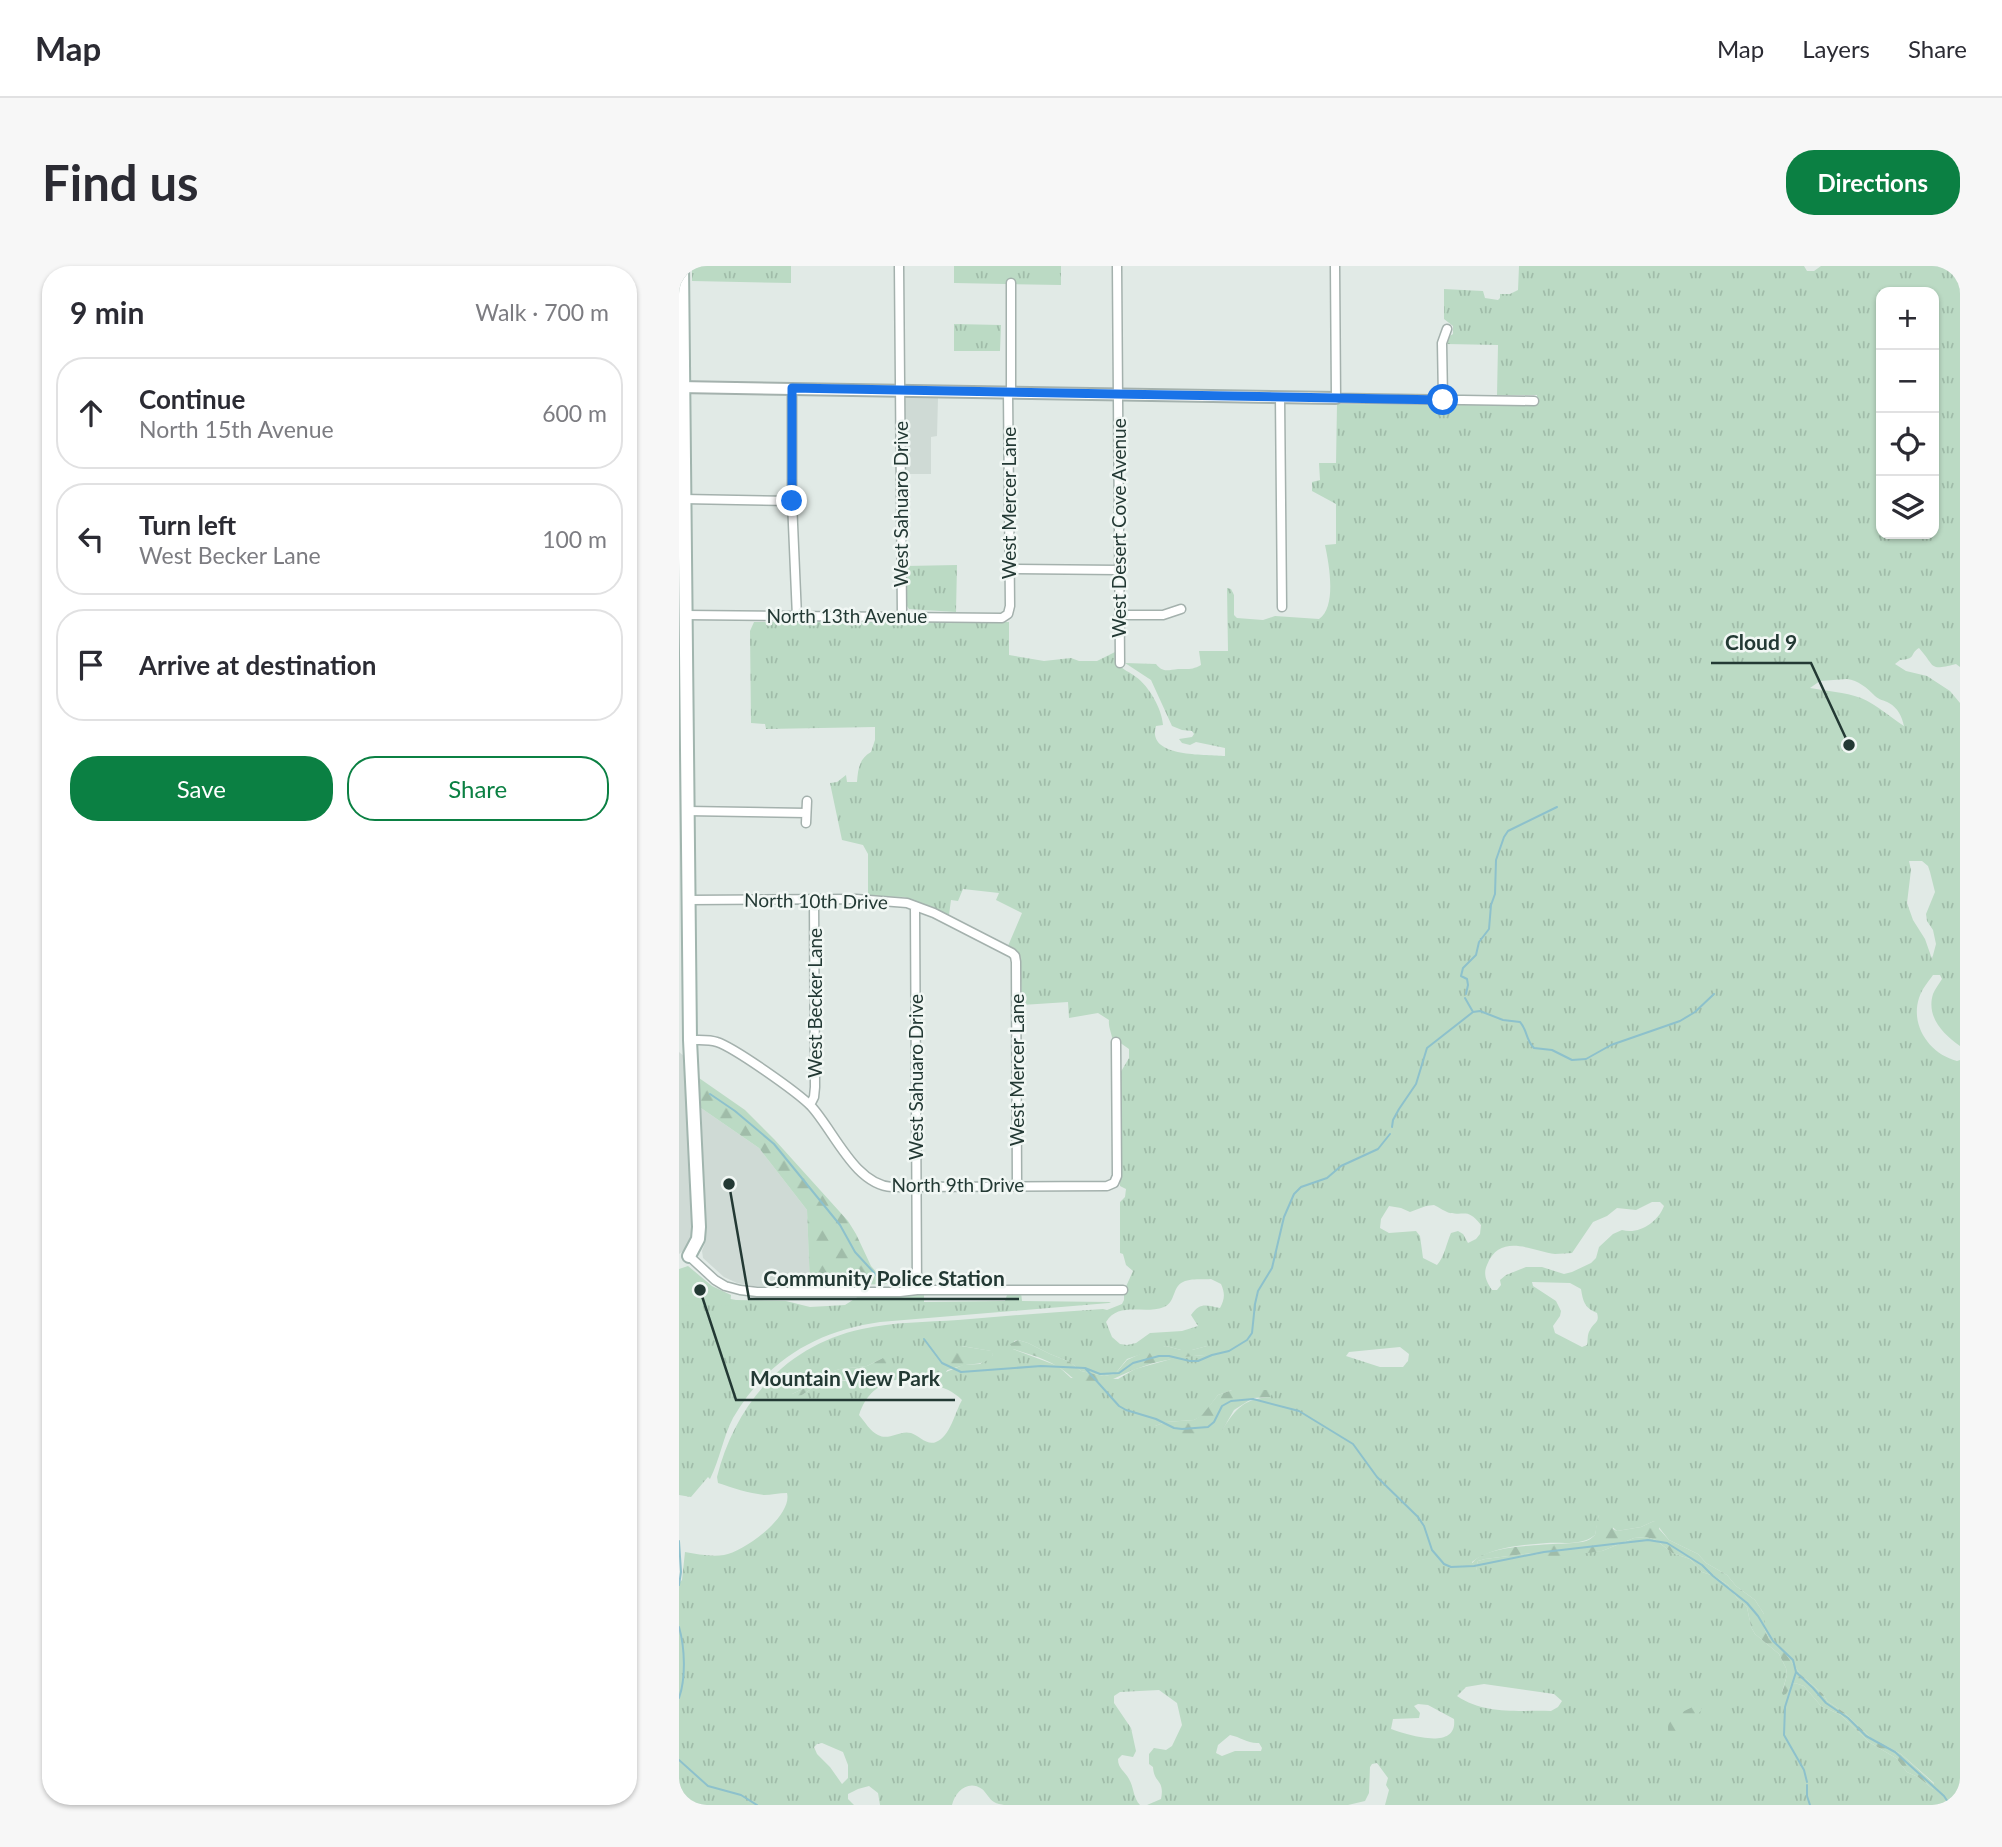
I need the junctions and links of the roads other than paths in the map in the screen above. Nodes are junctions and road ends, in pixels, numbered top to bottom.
1 (681, 266) edge
2 (899, 266) edge
3 (1117, 266) edge
4 (1335, 266) edge
5 (1011, 283) dead end
6 (1447, 329) dead end
7 (681, 387) edge
8 (792, 388) junction
9 (901, 390) junction
10 (1010, 392) junction
11 (1118, 394) junction
12 (1280, 397) junction
13 (1336, 398) junction
14 (1443, 400) junction
15 (1534, 401) dead end
16 (683, 499) junction
17 (792, 501) junction
18 (1010, 569) junction
19 (1118, 570) junction
20 (1282, 607) dead end
21 (1181, 609) dead end
22 (683, 610) edge
23 (1008, 614) joint
24 (1119, 615) junction
25 (902, 616) junction
26 (797, 617) junction
27 (1120, 663) dead end
28 (807, 801) dead end
29 (687, 811) junction
30 (806, 813) junction
31 (806, 823) dead end
32 (683, 827) edge
33 (689, 900) junction
34 (814, 900) junction
35 (915, 906) junction
36 (1015, 956) joint
37 (1116, 1042) dead end
38 (687, 1044) edge
39 (810, 1105) junction
40 (917, 1185) junction
41 (1017, 1185) junction
42 (684, 1259) edge
43 (917, 1290) junction
44 (1123, 1290) dead end

1 - 7 main road
2 - 9 street, West Sahuaro Drive
3 - 11 street, West Desert Cove Avenue
4 - 13 street
5 - 10 street, West Mercer Lane
6 - 14 street
7 - 8 street
7 - 16 main road
8 - 9 street
8 - 17 street
9 - 10 street
9 - 25 street, West Sahuaro Drive
10 - 11 street
10 - 18 street, West Mercer Lane
11 - 12 street
11 - 19 street, West Desert Cove Avenue
12 - 13 street
12 - 20 street
13 - 14 street
14 - 15 street
16 - 17 street
16 - 22 main road
17 - 26 street
18 - 19 street
18 - 23 street, West Mercer Lane
19 - 24 street, West Desert Cove Avenue
21 - 24 street
22 - 26 street, North 13th Avenue
22 - 29 main road
23 - 25 street, North 13th Avenue
24 - 27 street, West Desert Cove Avenue
25 - 26 street, North 13th Avenue
28 - 30 street
29 - 30 street
29 - 32 main road
30 - 31 street
32 - 33 main road
33 - 34 street, North 10th Drive
33 - 38 main road
34 - 35 street, North 10th Drive
34 - 39 street, West Becker Lane
35 - 36 street, North 10th Drive
35 - 40 street, West Sahuaro Drive
36 - 41 street, West Mercer Lane
37 - 41 street, North 9th Drive
38 - 39 street, North 9th Drive
38 - 42 main road
39 - 40 street, North 9th Drive
40 - 41 street, North 9th Drive
40 - 43 street, West Sahuaro Drive
42 - 43 street
43 - 44 street

